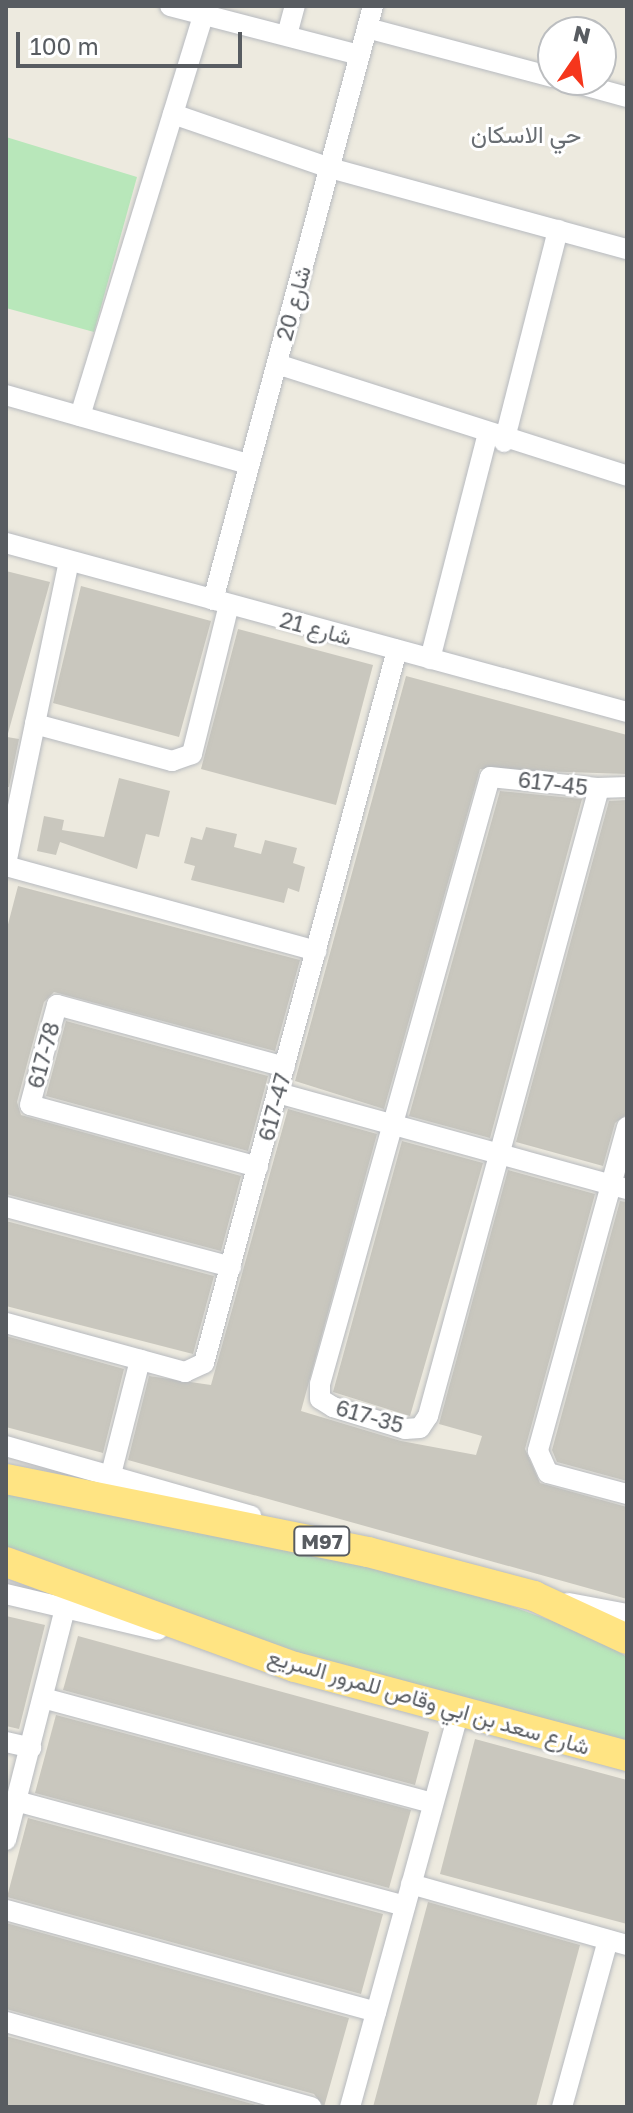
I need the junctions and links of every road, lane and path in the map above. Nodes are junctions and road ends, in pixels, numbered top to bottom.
1 (170, 6) edge
2 (295, 6) edge
3 (373, 6) edge
4 (203, 15) junction
5 (367, 28) junction
6 (287, 35) junction
7 (360, 55) junction
8 (537, 73) edge
9 (173, 114) junction
10 (330, 168) junction
11 (558, 230) junction
12 (627, 249) edge
13 (277, 364) junction
14 (6, 395) edge
15 (80, 416) junction
16 (496, 440) junction
17 (249, 464) junction
18 (627, 476) edge
19 (6, 543) edge
20 (69, 561) junction
21 (221, 602) junction
22 (397, 650) junction
23 (430, 659) junction
24 (627, 712) edge
25 (35, 724) junction
26 (627, 787) edge
27 (599, 788) junction
28 (6, 865) edge
29 (317, 951) junction
30 (285, 1067) junction
31 (278, 1093) junction
32 (391, 1124) junction
33 (627, 1127) edge
34 (501, 1154) junction
35 (258, 1167) junction
36 (619, 1186) edge
37 (6, 1207) edge
38 (231, 1267) junction
39 (6, 1323) edge
40 (140, 1360) junction
41 (6, 1446) edge
42 (111, 1474) junction
43 (6, 1479) edge
44 (627, 1494) edge
45 (334, 1543) junction
46 (6, 1562) edge
47 (6, 1594) edge
48 (534, 1596) junction
49 (65, 1609) junction
50 (627, 1614) edge
51 (627, 1639) edge
52 (295, 1667) junction
53 (43, 1698) junction
54 (459, 1711) junction
55 (6, 1742) edge
56 (31, 1748) junction
57 (627, 1756) edge
58 (16, 1801) junction
59 (433, 1803) junction
60 (6, 1840) edge
61 (411, 1884) junction
62 (405, 1906) junction
63 (6, 1910) edge
64 (618, 1942) edge
65 (376, 2012) junction
66 (6, 2022) edge
67 (311, 2107) edge
68 (350, 2107) edge
69 (562, 2107) edge

1 - 4 street
2 - 6 street
3 - 5 street, شارع 20
4 - 6 street
4 - 9 street
5 - 7 street, شارع 20
5 - 8 street
6 - 7 street
7 - 10 street, شارع 20
9 - 10 street
9 - 15 street
10 - 11 street
10 - 13 street, شارع 20
11 - 12 street
11 - 16 street
13 - 16 street
13 - 17 street, شارع 20
14 - 15 street
15 - 17 street
16 - 18 street
16 - 23 street
17 - 21 street, شارع 20
19 - 20 street, شارع 21
20 - 21 street, شارع 21
20 - 25 street
21 - 22 street, شارع 21
21 - 25 street, شارع 20
22 - 23 street, شارع 21
22 - 29 street, 617-47
23 - 24 street, شارع 21
25 - 28 street
26 - 27 street
27 - 32 street, 617-45
27 - 34 street, 617-45
28 - 29 street
29 - 30 street, 617-47
30 - 31 street, 617-47
30 - 35 street, 617-78
31 - 32 street
31 - 35 street, 617-47
32 - 34 street
32 - 34 street, 617-35
33 - 36 street
34 - 36 street
35 - 38 street, 617-47
36 - 44 street
37 - 38 street
38 - 40 street, 617-47
39 - 40 street, 617-47
40 - 42 street
41 - 42 street
42 - 45 street
43 - 45 highway, M97
45 - 48 highway, M97
46 - 52 highway, شارع سعد بن ابي وقاص للمرور السريع
47 - 49 street
48 - 50 street
48 - 51 highway, M97
49 - 52 street
49 - 53 street
52 - 54 highway, شارع سعد بن ابي وقاص للمرور السريع
53 - 56 street
53 - 59 street
54 - 57 highway, شارع سعد بن ابي وقاص للمرور السريع
54 - 59 street
55 - 56 street
56 - 58 street
58 - 60 street
58 - 62 street
59 - 61 street
61 - 62 street
61 - 64 street
62 - 65 street
63 - 65 street
64 - 69 street
65 - 68 street
66 - 67 street

